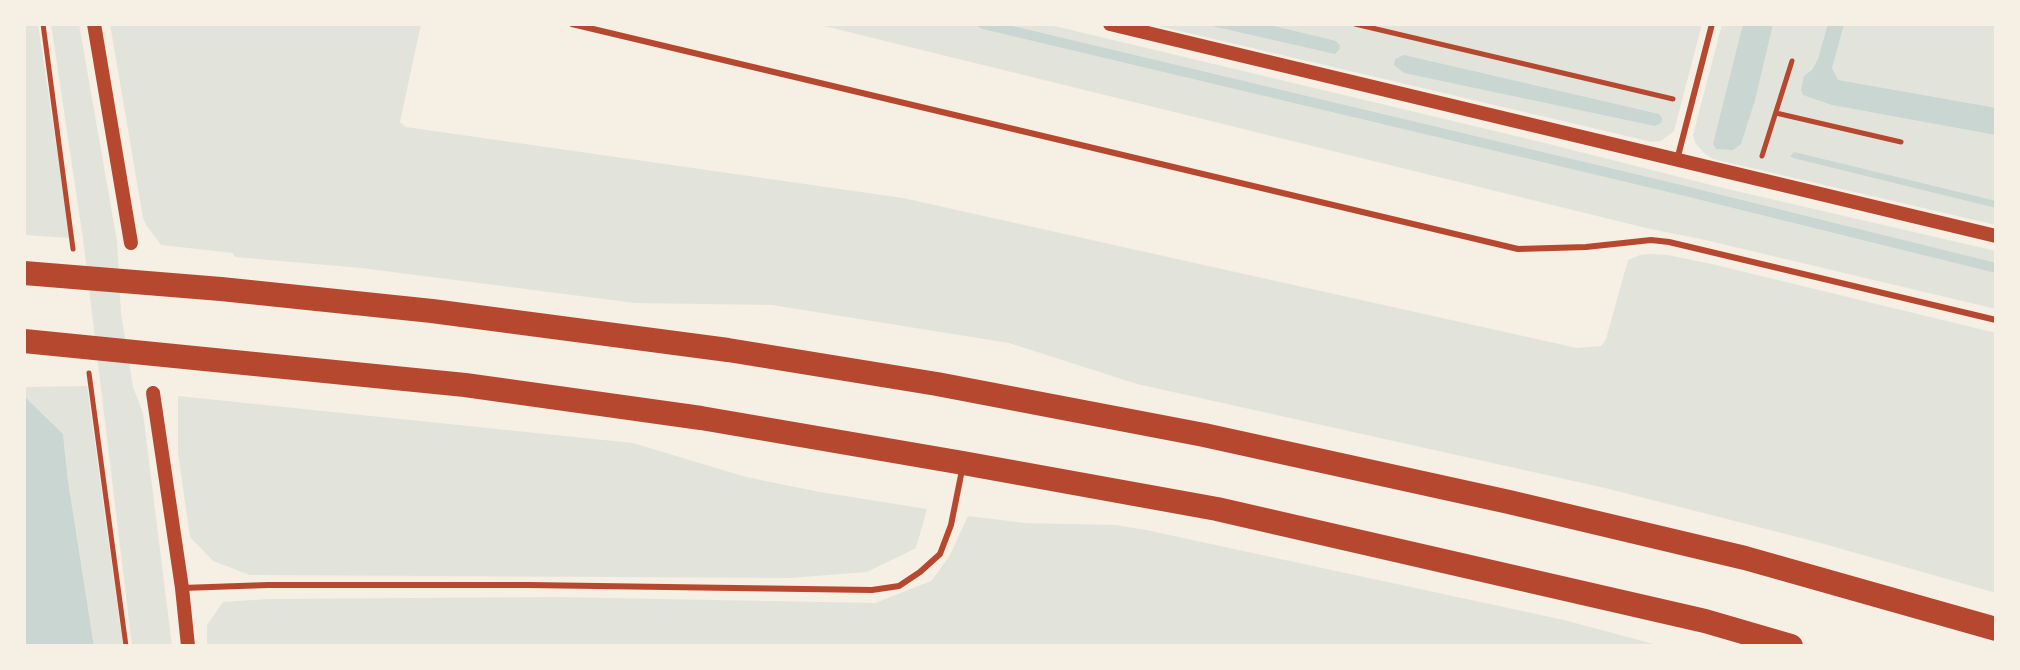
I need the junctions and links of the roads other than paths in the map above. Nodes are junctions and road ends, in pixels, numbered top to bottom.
1 (94, 24) edge
2 (572, 24) edge
3 (1110, 24) edge
4 (1712, 24) edge
5 (1677, 160) junction
6 (1996, 236) edge
7 (131, 243) dead end
8 (24, 273) edge
9 (1996, 320) edge
10 (24, 341) edge
11 (153, 393) dead end
12 (963, 463) junction
13 (182, 588) junction
14 (1996, 629) edge
15 (188, 646) edge
16 (1791, 646) edge

1 - 7 street
2 - 9 lane
3 - 5 street
4 - 5 lane
5 - 6 street
8 - 14 highway
10 - 12 highway
11 - 13 street
12 - 13 lane
12 - 16 highway
13 - 15 street

